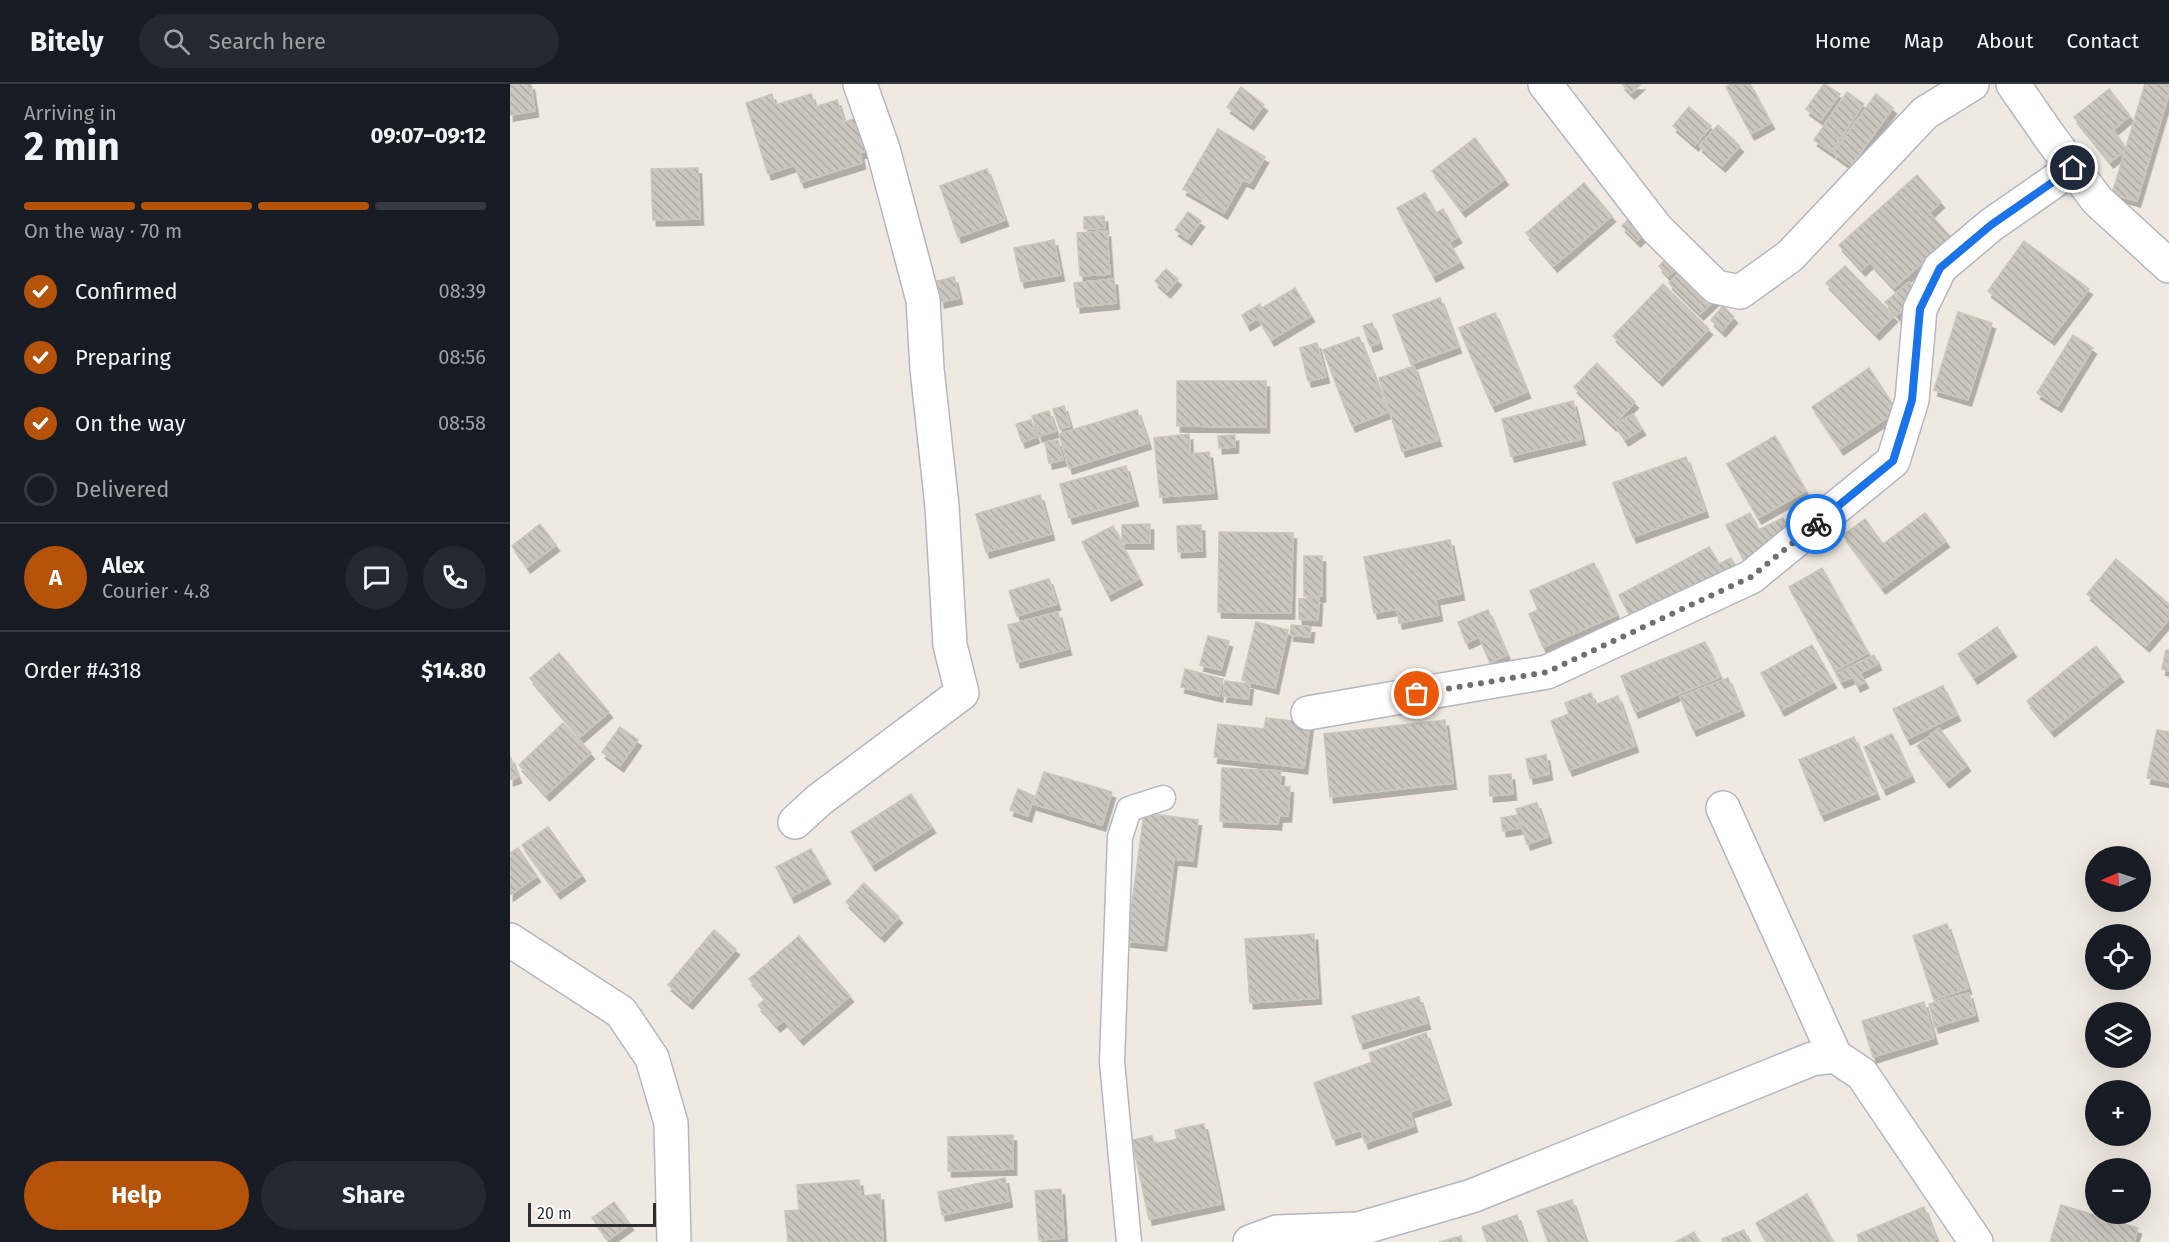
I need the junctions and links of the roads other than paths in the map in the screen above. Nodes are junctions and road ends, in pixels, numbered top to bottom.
1 (860, 84) edge
2 (1545, 84) edge
3 (1972, 84) edge
4 (2013, 84) edge
5 (2073, 168) junction
6 (2169, 266) edge
7 (1308, 713) dead end
8 (1163, 798) dead end
9 (1723, 808) dead end
10 (795, 822) dead end
11 (510, 940) edge
12 (1835, 1056) junction
13 (674, 1242) edge
14 (1129, 1242) edge
15 (1250, 1242) edge
16 (1976, 1242) edge

1 - 10 street
2 - 3 street
4 - 5 street
5 - 6 street
5 - 7 street
8 - 14 lane
9 - 12 street
11 - 13 street
12 - 15 street
12 - 16 street

